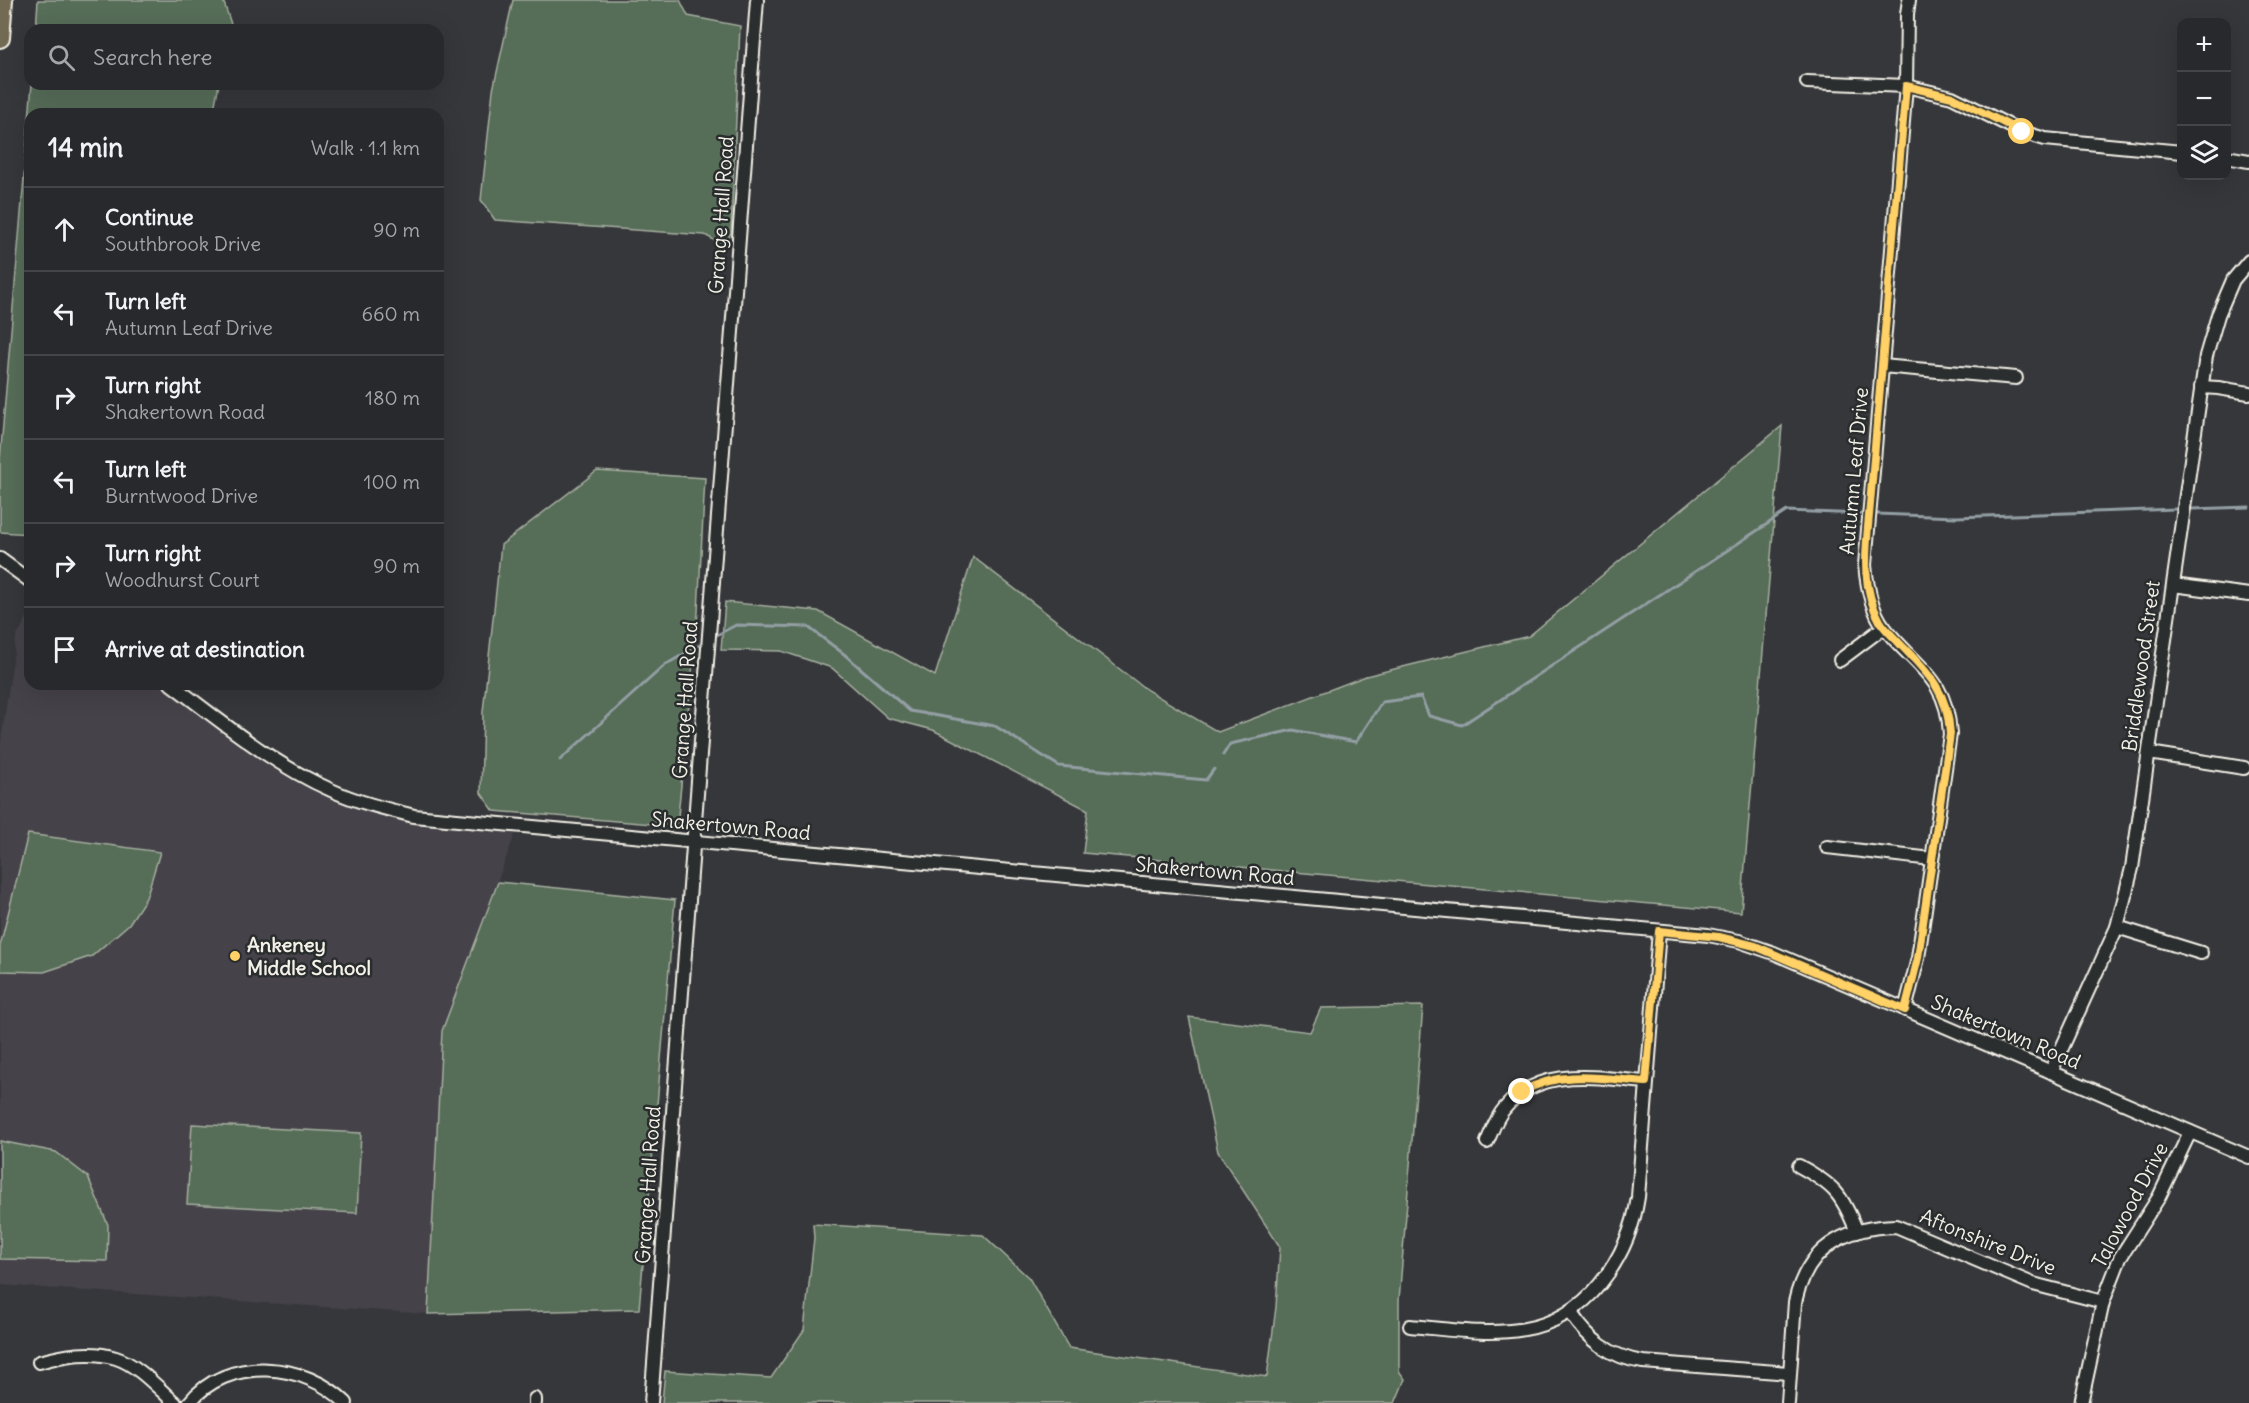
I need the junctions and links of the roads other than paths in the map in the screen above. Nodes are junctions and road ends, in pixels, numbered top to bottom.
1 (3, 0) edge
2 (758, 0) edge
3 (1909, 0) edge
4 (0, 38) edge
5 (1807, 82) dead end
6 (1906, 86) junction
7 (2177, 153) edge
8 (2231, 158) edge
9 (2249, 161) edge
10 (2249, 261) edge
11 (1882, 366) junction
12 (2016, 378) dead end
13 (2201, 387) junction
14 (2249, 393) edge
15 (0, 559) edge
16 (24, 577) edge
17 (2173, 585) junction
18 (2249, 595) edge
19 (1884, 627) junction
20 (1840, 660) dead end
21 (179, 690) edge
22 (2149, 753) junction
23 (2244, 768) dead end
24 (693, 842) junction
25 (1827, 847) dead end
26 (1932, 859) junction
27 (2117, 927) junction
28 (1659, 931) junction
29 (2201, 953) dead end
30 (1905, 1010) junction
31 (2051, 1072) junction
32 (1646, 1082) junction
33 (2190, 1132) junction
34 (1487, 1142) dead end
35 (2249, 1157) edge
36 (1798, 1166) dead end
37 (1857, 1232) junction
38 (2103, 1302) junction
39 (1571, 1312) junction
40 (1410, 1326) dead end
41 (39, 1362) dead end
42 (1789, 1373) junction
43 (175, 1403) edge
44 (189, 1403) edge
45 (346, 1403) edge
46 (651, 1403) edge
47 (1788, 1403) edge
48 (2081, 1403) edge

1 - 4 highway
2 - 24 street, Grange Hall Road
3 - 6 street, Autumn Leaf Drive
5 - 6 street
6 - 7 street
6 - 11 street, Autumn Leaf Drive
8 - 9 street
10 - 13 street, Briddlewood Street
11 - 12 street
11 - 19 street, Autumn Leaf Drive
13 - 14 street
13 - 17 street, Briddlewood Street
15 - 16 street
17 - 18 street
17 - 22 street, Briddlewood Street
19 - 20 street
19 - 26 street, Autumn Leaf Drive
21 - 24 street, Shakertown Road
22 - 23 street
22 - 27 street, Briddlewood Street
24 - 28 street, Shakertown Road
24 - 46 street, Grange Hall Road
25 - 26 street
26 - 30 street, Autumn Leaf Drive
27 - 29 street
27 - 31 street, Briddlewood Street
28 - 30 street, Shakertown Road
28 - 32 street
30 - 31 street, Shakertown Road
31 - 33 street, Shakertown Road
32 - 34 street
32 - 39 street
33 - 35 street, Shakertown Road
33 - 38 street, Talowood Drive
36 - 37 street
37 - 38 street, Aftonshire Drive
37 - 42 street, Aftonshire Drive
38 - 48 street, Talowood Drive
39 - 40 street
39 - 42 street
41 - 43 street
42 - 47 street, Aftonshire Drive
44 - 45 street

